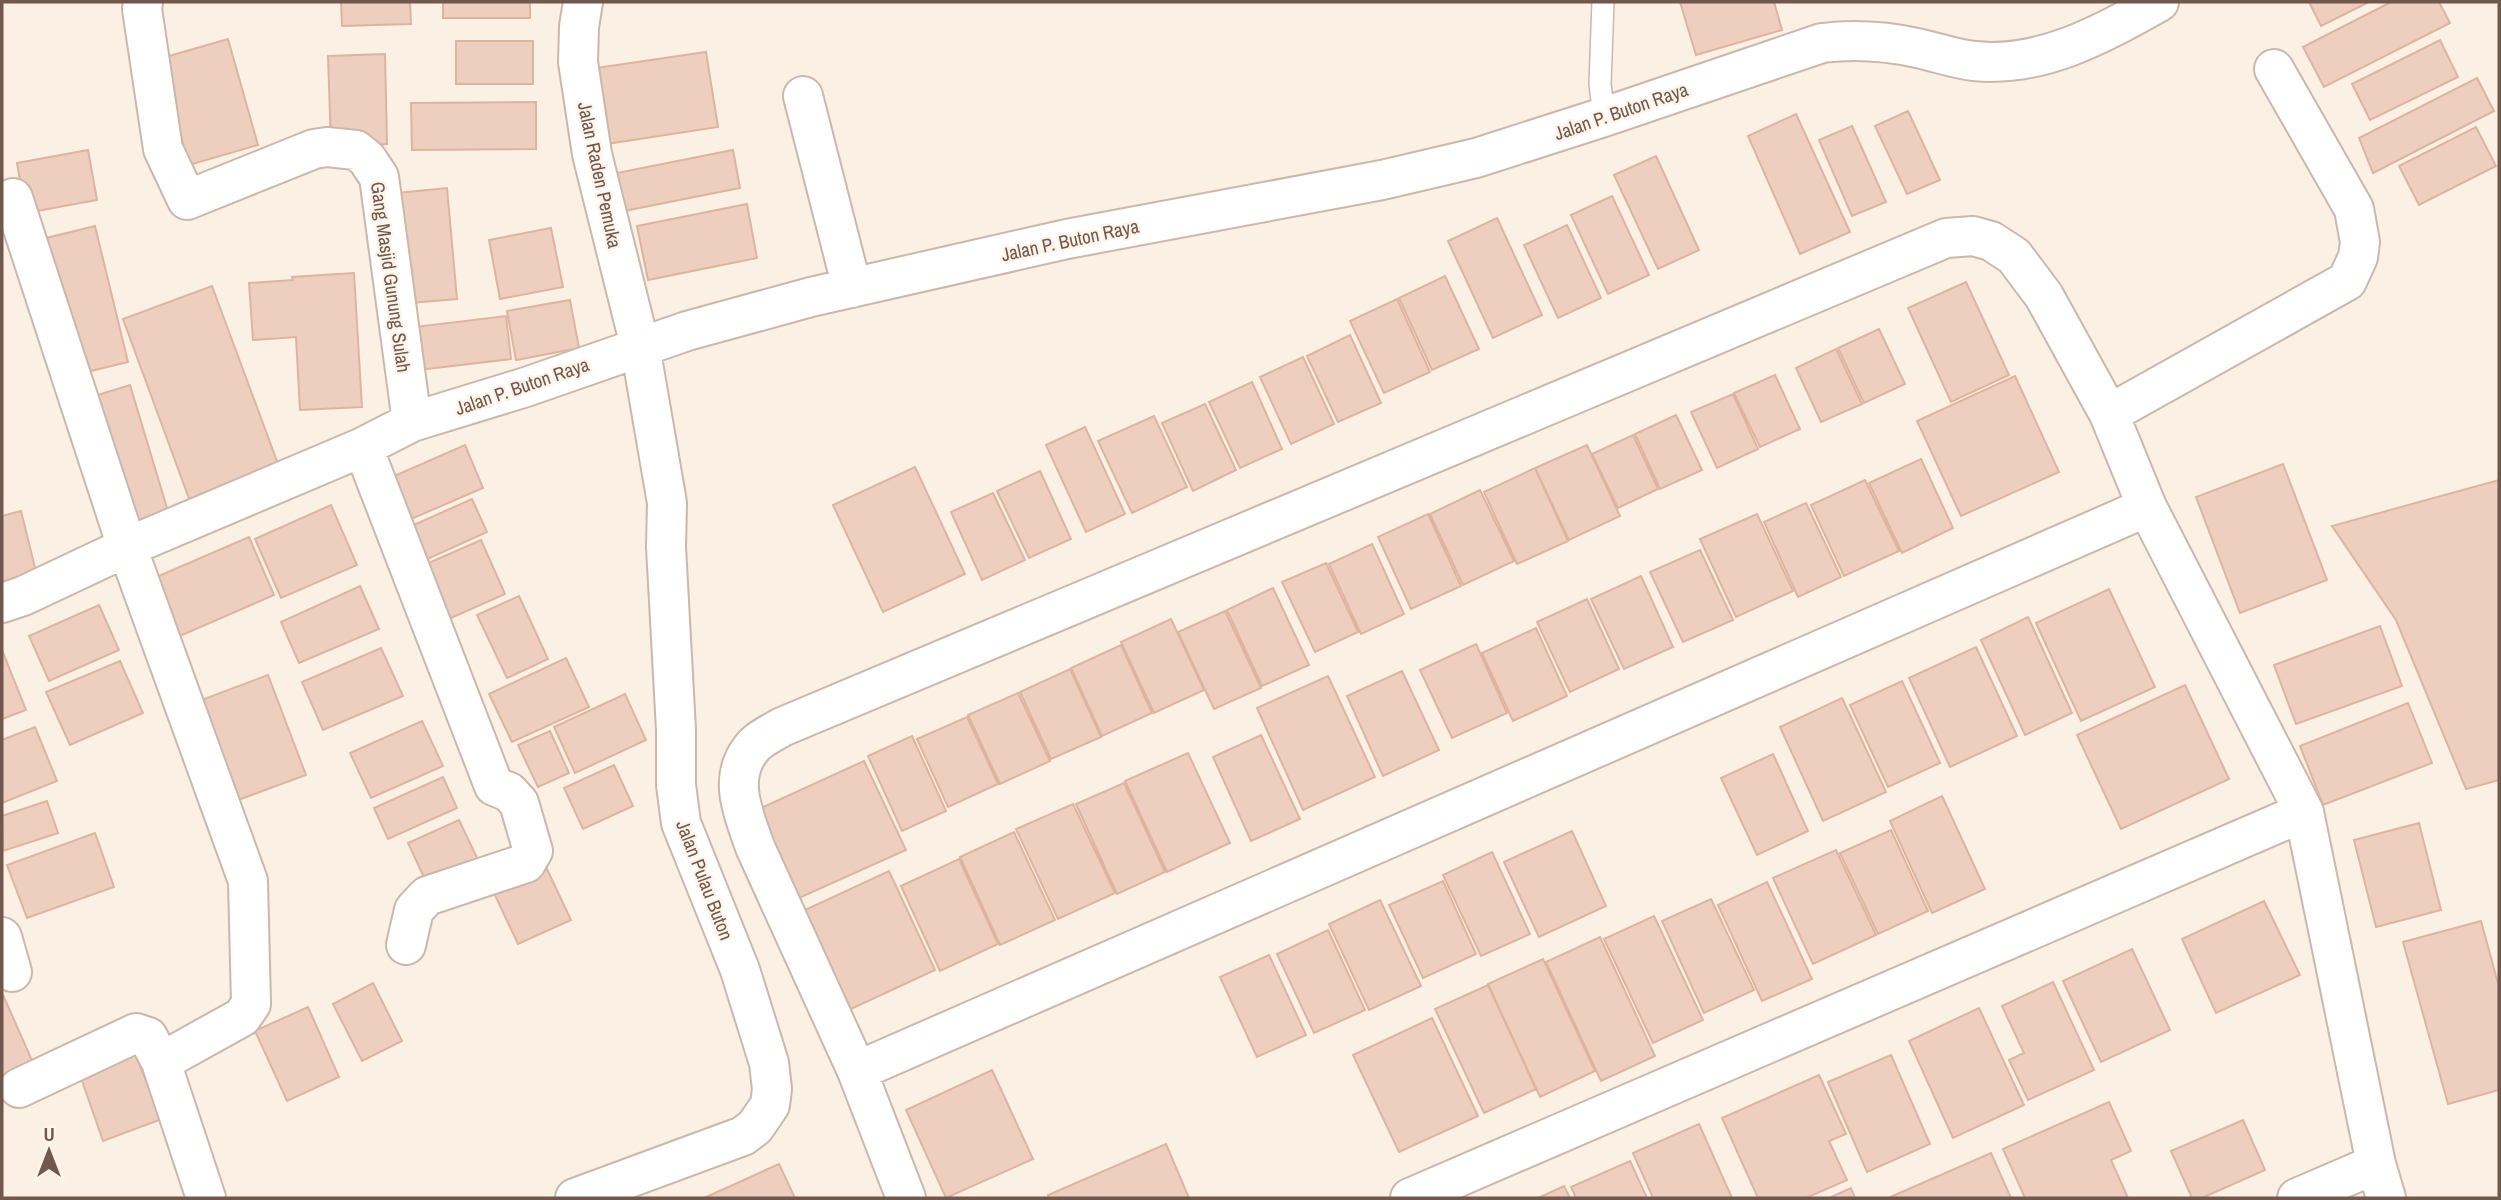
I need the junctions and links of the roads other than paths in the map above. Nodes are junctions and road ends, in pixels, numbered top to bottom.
1 (143, 2) edge
2 (583, 2) edge
3 (1603, 2) edge
4 (2159, 2) edge
5 (2274, 69) dead end
6 (803, 96) dead end
7 (1604, 117) junction
8 (13, 198) dead end
9 (852, 288) junction
10 (640, 346) junction
11 (2109, 414) junction
12 (412, 422) junction
13 (363, 447) junction
14 (2147, 507) junction
15 (127, 547) junction
16 (2, 603) edge
17 (2304, 812) junction
18 (406, 945) dead end
19 (161, 1062) junction
20 (858, 1071) junction
21 (19, 1088) dead end
22 (2381, 1181) edge
23 (206, 1198) edge
24 (575, 1198) edge
25 (906, 1198) edge
26 (1410, 1198) edge
27 (2297, 1198) edge

1 - 12 street, Gang Masjid Gunung Sulah
2 - 10 street, Jalan Raden Pemuka
3 - 7 lane
4 - 7 street, Jalan P. Buton Raya
5 - 11 street
6 - 9 street
7 - 9 street, Jalan P. Buton Raya
8 - 15 street
9 - 10 street, Jalan P. Buton Raya
10 - 12 street, Jalan P. Buton Raya
10 - 24 street, Jalan Pulau Buton
11 - 14 street
11 - 20 street
12 - 13 street, Jalan P. Buton Raya
13 - 15 street, Jalan P. Buton Raya
13 - 18 street
14 - 17 street
14 - 20 street
15 - 16 street, Jalan P. Buton Raya
15 - 19 street
17 - 22 street
17 - 26 street
19 - 21 street
19 - 23 street
20 - 25 street
22 - 27 street

